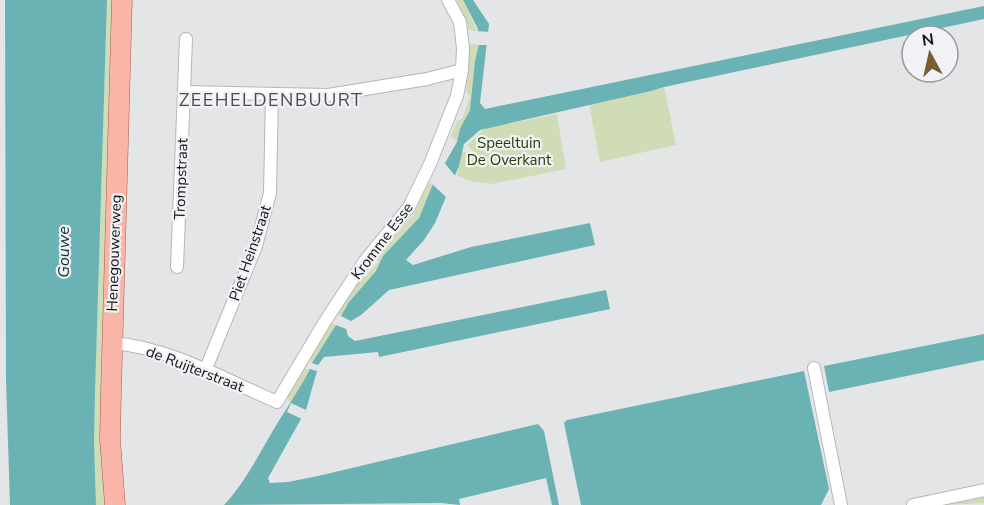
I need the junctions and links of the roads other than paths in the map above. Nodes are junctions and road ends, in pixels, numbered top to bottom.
1 (122, 0) edge
2 (448, 0) edge
3 (186, 39) dead end
4 (462, 70) junction
5 (185, 92) junction
6 (272, 95) junction
7 (177, 267) dead end
8 (112, 343) junction
9 (814, 368) dead end
10 (205, 371) junction
11 (277, 402) joint
12 (984, 490) edge
13 (115, 505) edge
14 (841, 505) edge
15 (913, 505) edge

1 - 8 main road, Henegouwerweg
2 - 4 street, Kromme Esse
3 - 5 street, Trompstraat
4 - 6 street
4 - 11 street, Kromme Esse
5 - 6 street
5 - 7 street, Trompstraat
6 - 10 street, Piet Heinstraat
8 - 10 street, de Ruijterstraat
8 - 13 main road, Henegouwerweg
9 - 14 street
10 - 11 street, de Ruijterstraat
12 - 15 street

